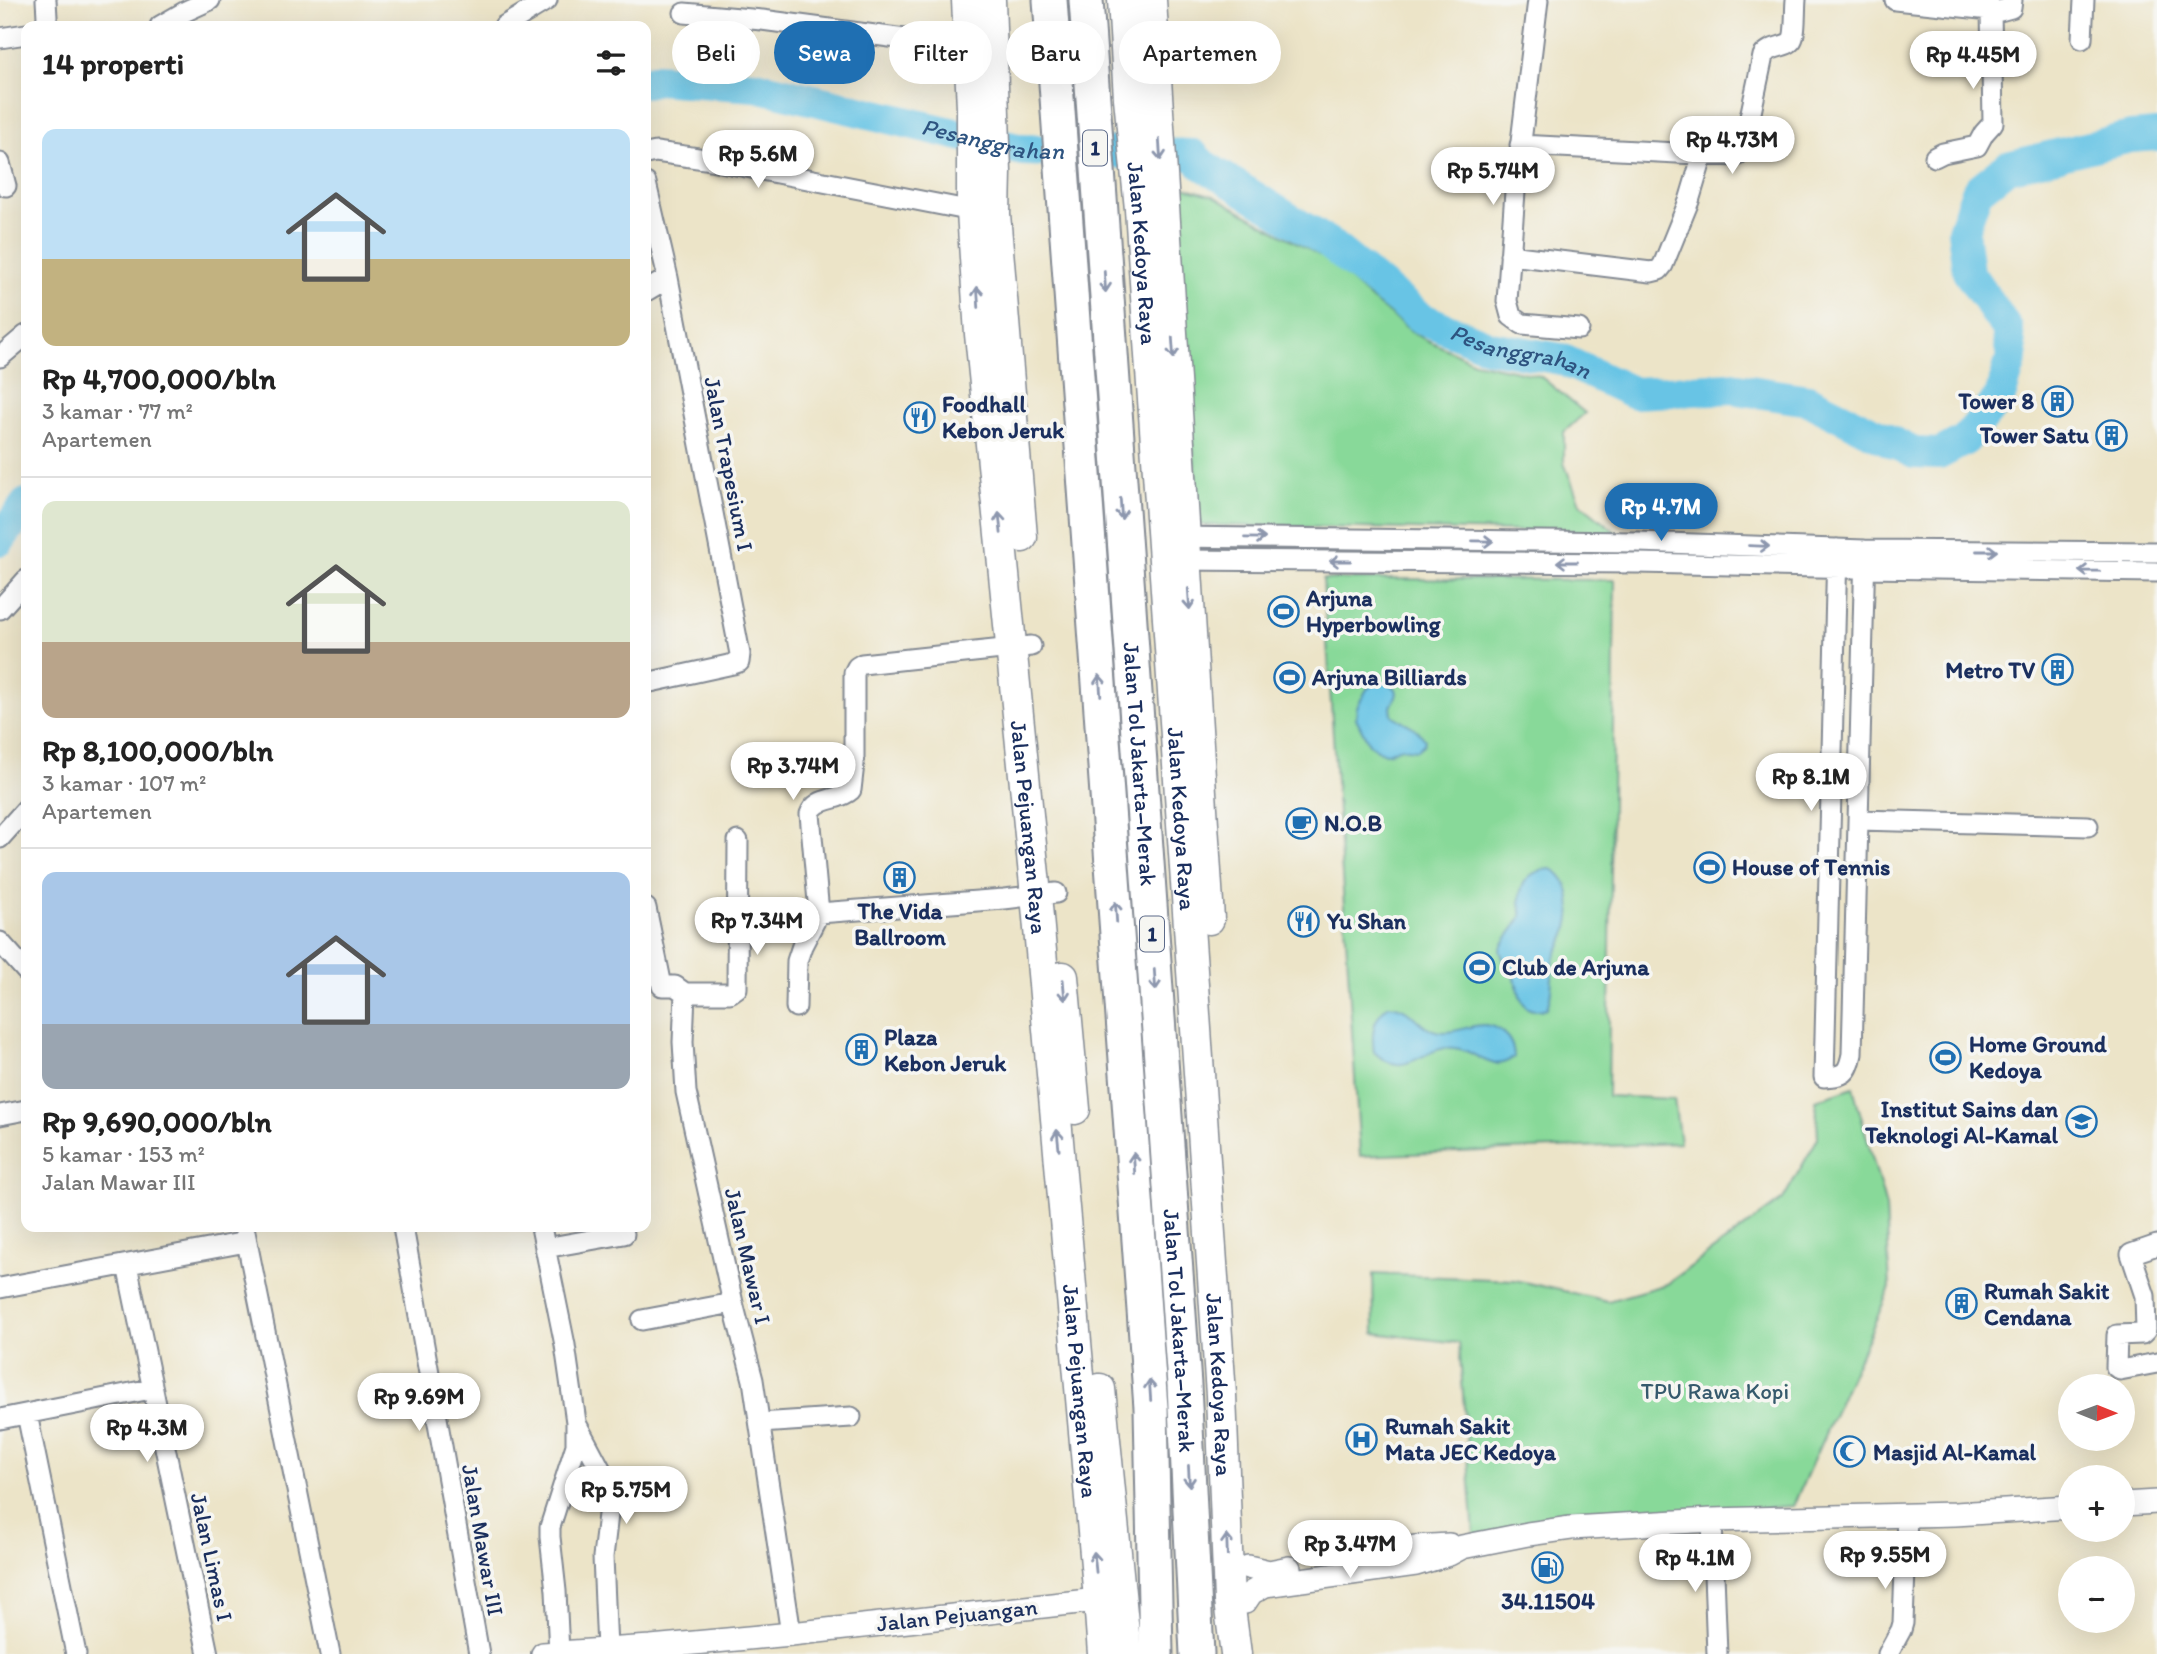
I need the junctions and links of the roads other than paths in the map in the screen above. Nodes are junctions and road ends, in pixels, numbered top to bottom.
1 (46, 0) edge
2 (210, 0) edge
3 (967, 0) edge
4 (990, 0) edge
5 (1050, 0) edge
6 (1086, 0) edge
7 (1123, 0) edge
8 (1151, 0) edge
9 (1538, 0) edge
10 (1796, 0) edge
11 (1895, 0) edge
12 (2012, 0) edge
13 (2084, 0) edge
14 (537, 3) edge
15 (1991, 10) junction
16 (684, 13) dead end
17 (46, 21) edge
18 (168, 21) edge
19 (511, 21) edge
20 (973, 21) edge
21 (986, 21) edge
22 (21, 35) edge
23 (889, 37) edge
24 (0, 38) edge
25 (2082, 39) dead end
26 (982, 84) edge
27 (1143, 96) junction
28 (1520, 145) junction
29 (651, 153) edge
30 (1703, 154) junction
31 (1935, 157) dead end
32 (0, 163) edge
33 (6, 186) dead end
34 (651, 205) edge
35 (984, 213) junction
36 (1510, 255) junction
37 (668, 278) junction
38 (651, 288) edge
39 (1579, 330) dead end
40 (21, 339) edge
41 (0, 357) edge
42 (1175, 548) junction
43 (2157, 552) edge
44 (1837, 558) junction
45 (1864, 559) junction
46 (2157, 572) edge
47 (21, 586) edge
48 (0, 609) edge
49 (1022, 647) junction
50 (651, 682) edge
51 (21, 815) edge
52 (1858, 820) junction
53 (2088, 826) dead end
54 (0, 838) edge
55 (738, 841) dead end
56 (1046, 894) junction
57 (820, 913) junction
58 (651, 932) edge
59 (0, 942) edge
60 (21, 965) edge
61 (685, 993) junction
62 (796, 1007) dead end
63 (21, 1111) edge
64 (0, 1115) edge
65 (404, 1232) edge
66 (542, 1232) edge
67 (624, 1234) dead end
68 (245, 1235) edge
69 (2157, 1245) edge
70 (545, 1248) junction
71 (127, 1265) junction
72 (0, 1288) edge
73 (733, 1303) junction
74 (642, 1320) dead end
75 (2157, 1363) edge
76 (151, 1389) junction
77 (27, 1414) junction
78 (851, 1417) dead end
79 (0, 1419) edge
80 (576, 1422) junction
81 (760, 1423) junction
82 (2157, 1502) edge
83 (2135, 1503) edge
84 (2058, 1508) edge
85 (1907, 1516) junction
86 (1712, 1520) junction
87 (1462, 1547) junction
88 (1248, 1567) junction
89 (1110, 1598) junction
90 (1245, 1602) junction
91 (791, 1633) junction
92 (1236, 1646) edge
93 (607, 1649) junction
94 (652, 1651) edge
95 (551, 1653) edge
96 (76, 1654) edge
97 (208, 1654) edge
98 (330, 1654) edge
99 (479, 1654) edge
100 (1102, 1654) edge
101 (1126, 1654) edge
102 (1156, 1654) edge
103 (1197, 1654) edge
104 (1717, 1654) edge
105 (1888, 1654) edge

1 - 17 street
2 - 18 street
3 - 20 main road, Jalan Pejuangan Raya
4 - 21 main road, Jalan Pejuangan Raya
102 -> 5 highway, Jalan Tol Jakarta–Merak / 1
6 -> 103 highway, Jalan Tol Jakarta–Merak / 1
7 - 27 main road, Jalan Kedoya Raya
8 - 27 main road, Jalan Kedoya Raya
9 - 28 street
10 - 30 street
11 - 15 street
12 - 15 street
13 - 25 street
14 - 19 street
15 - 31 street
16 - 23 street
22 - 24 street
26 - 35 main road, Jalan Pejuangan Raya
27 - 42 main road, Jalan Kedoya Raya
28 - 30 street
28 - 36 street
29 - 35 street
30 - 36 street
32 - 33 street
34 - 37 street, Jalan Trapesium I
35 - 49 main road, Jalan Pejuangan Raya
36 - 39 street
37 - 38 street
37 - 50 street, Jalan Trapesium I
40 - 41 street
42 - 44 street
42 -> 88 main road, Jalan Kedoya Raya
92 -> 42 main road, Jalan Kedoya Raya
45 -> 43 street
44 - 45 street
44 - 52 street
46 -> 45 street
45 - 52 street
47 - 48 street
49 - 56 main road, Jalan Pejuangan Raya
49 - 57 street
51 - 54 street
52 - 53 street
55 - 61 street
56 - 57 street
56 - 89 main road, Jalan Pejuangan Raya
57 - 62 street
58 - 61 street
59 - 60 street
61 - 73 street, Jalan Mawar I
63 - 64 street
65 - 99 street, Jalan Mawar III
66 - 70 street
67 - 70 street
68 - 71 street
68 - 98 street
69 - 75 street
70 - 80 street
71 - 72 street
71 - 76 street, Jalan Limas I
73 - 74 street
73 - 81 street, Jalan Mawar I
76 - 77 street
76 - 97 street, Jalan Limas I
77 - 79 street
77 - 96 street
78 - 81 street
80 - 93 street
80 - 95 street
81 - 91 street, Jalan Mawar I
82 - 83 street
84 - 85 street
85 - 86 street
85 - 105 street
86 - 87 street
86 - 104 street
87 - 88 street
87 - 90 street
88 - 90 main road, Jalan Kedoya Raya
89 - 91 street, Jalan Pejuangan
89 - 100 main road, Jalan Pejuangan Raya
89 - 101 main road, Jalan Pejuangan Raya
90 - 92 main road, Jalan Kedoya Raya
91 - 94 street, Jalan Pejuangan
93 - 94 street, Jalan Pejuangan
93 - 95 street, Jalan Pejuangan

